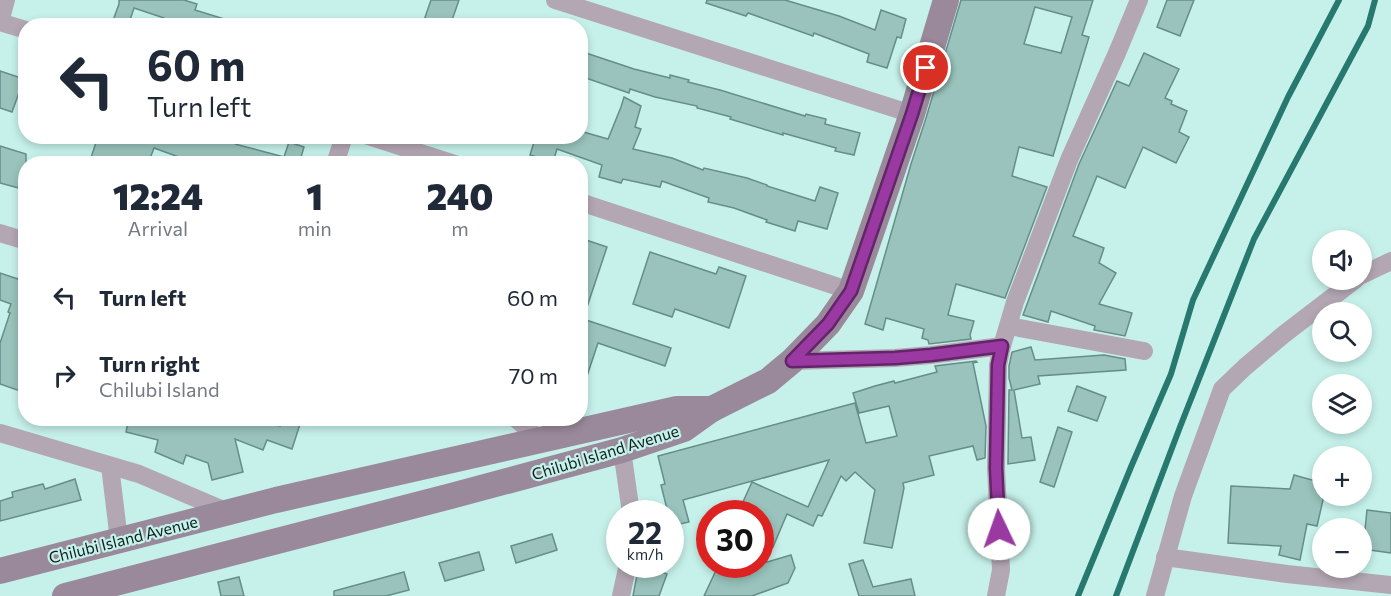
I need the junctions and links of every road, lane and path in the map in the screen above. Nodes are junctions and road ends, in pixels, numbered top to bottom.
1 (6, 0) edge
2 (555, 0) edge
3 (946, 0) edge
4 (1139, 0) edge
5 (0, 22) edge
6 (18, 28) edge
7 (912, 114) junction
8 (393, 144) edge
9 (430, 156) edge
10 (588, 205) edge
11 (0, 232) edge
12 (18, 238) edge
13 (1391, 261) edge
14 (1372, 270) edge
15 (1342, 290) edge
16 (851, 291) junction
17 (1009, 326) junction
18 (1002, 346) junction
19 (1144, 351) dead end
20 (792, 361) junction
21 (712, 409) junction
22 (525, 426) edge
23 (0, 433) edge
24 (540, 440) junction
25 (622, 450) junction
26 (110, 466) junction
27 (630, 500) edge
28 (228, 512) junction
29 (119, 540) junction
30 (1165, 557) junction
31 (0, 571) edge
32 (624, 580) edge
33 (1391, 585) edge
34 (65, 596) edge
35 (612, 596) edge
36 (996, 596) edge
37 (1155, 596) edge

1 - 5 street
2 - 7 street
3 - 7 street
4 - 17 street
5 - 6 street
7 - 16 street
8 - 9 street
10 - 16 street
11 - 12 street
13 - 14 street
15 - 30 street
16 - 20 street
17 - 18 street
17 - 19 street
18 - 20 street
18 - 36 street
20 - 21 street
21 - 24 street, Chilubi Island Avenue
21 - 25 street, Chilubi Island Avenue
22 - 24 street
23 - 26 street
24 - 28 street, Chilubi Island Avenue
25 - 27 street
25 - 34 street, Chilubi Island Avenue
26 - 28 street
26 - 29 street
28 - 29 street, Chilubi Island Avenue
29 - 31 street, Chilubi Island Avenue
30 - 33 street
30 - 37 street
32 - 35 street

